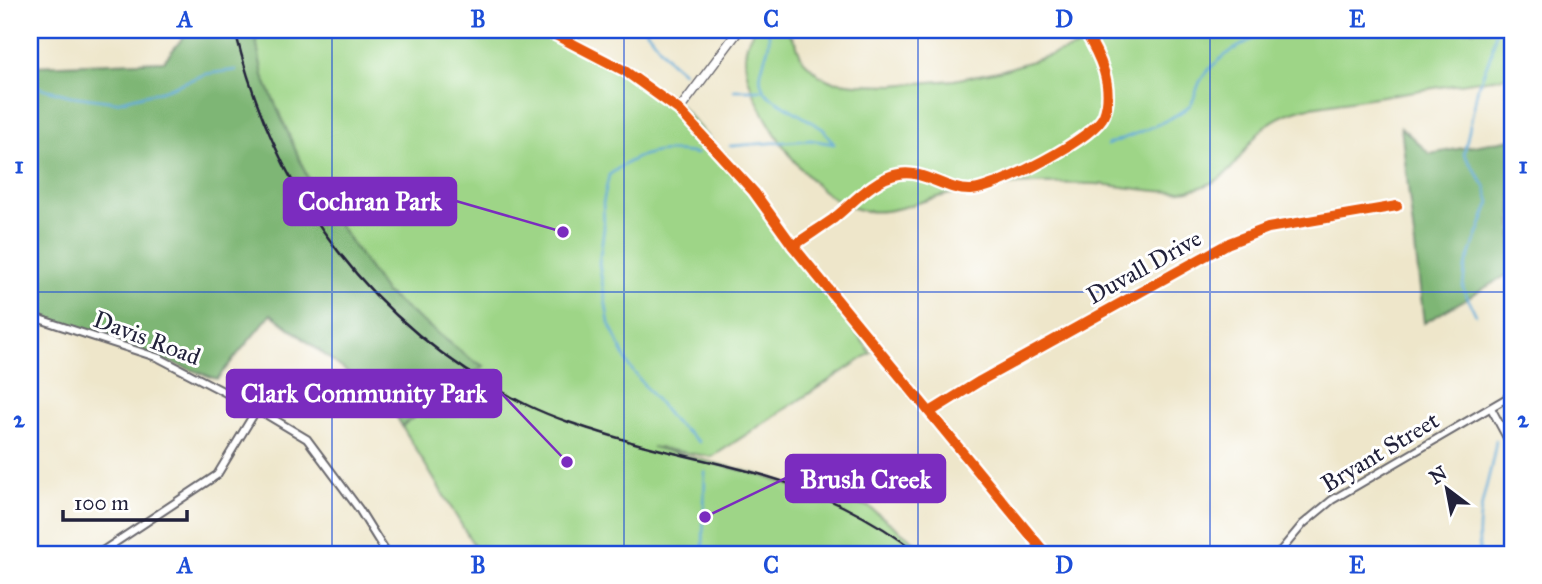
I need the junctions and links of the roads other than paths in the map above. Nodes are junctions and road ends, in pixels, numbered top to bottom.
1 (546, 30) edge
2 (739, 30) edge
3 (1084, 30) edge
4 (679, 110) junction
5 (1397, 206) dead end
6 (793, 246) junction
7 (30, 316) edge
8 (1512, 395) edge
9 (1491, 408) junction
10 (257, 409) junction
11 (930, 412) junction
12 (1512, 447) edge
13 (98, 554) edge
14 (387, 554) edge
15 (1046, 554) edge
16 (1278, 554) edge

1 - 4 street
2 - 4 street
3 - 6 street
4 - 6 street
5 - 11 street, Duvall Drive
6 - 11 street
7 - 10 street, Davis Road
8 - 9 street, Bryant Street
9 - 12 street
9 - 16 street, Bryant Street
10 - 13 street
10 - 14 street, Davis Road
11 - 15 street

